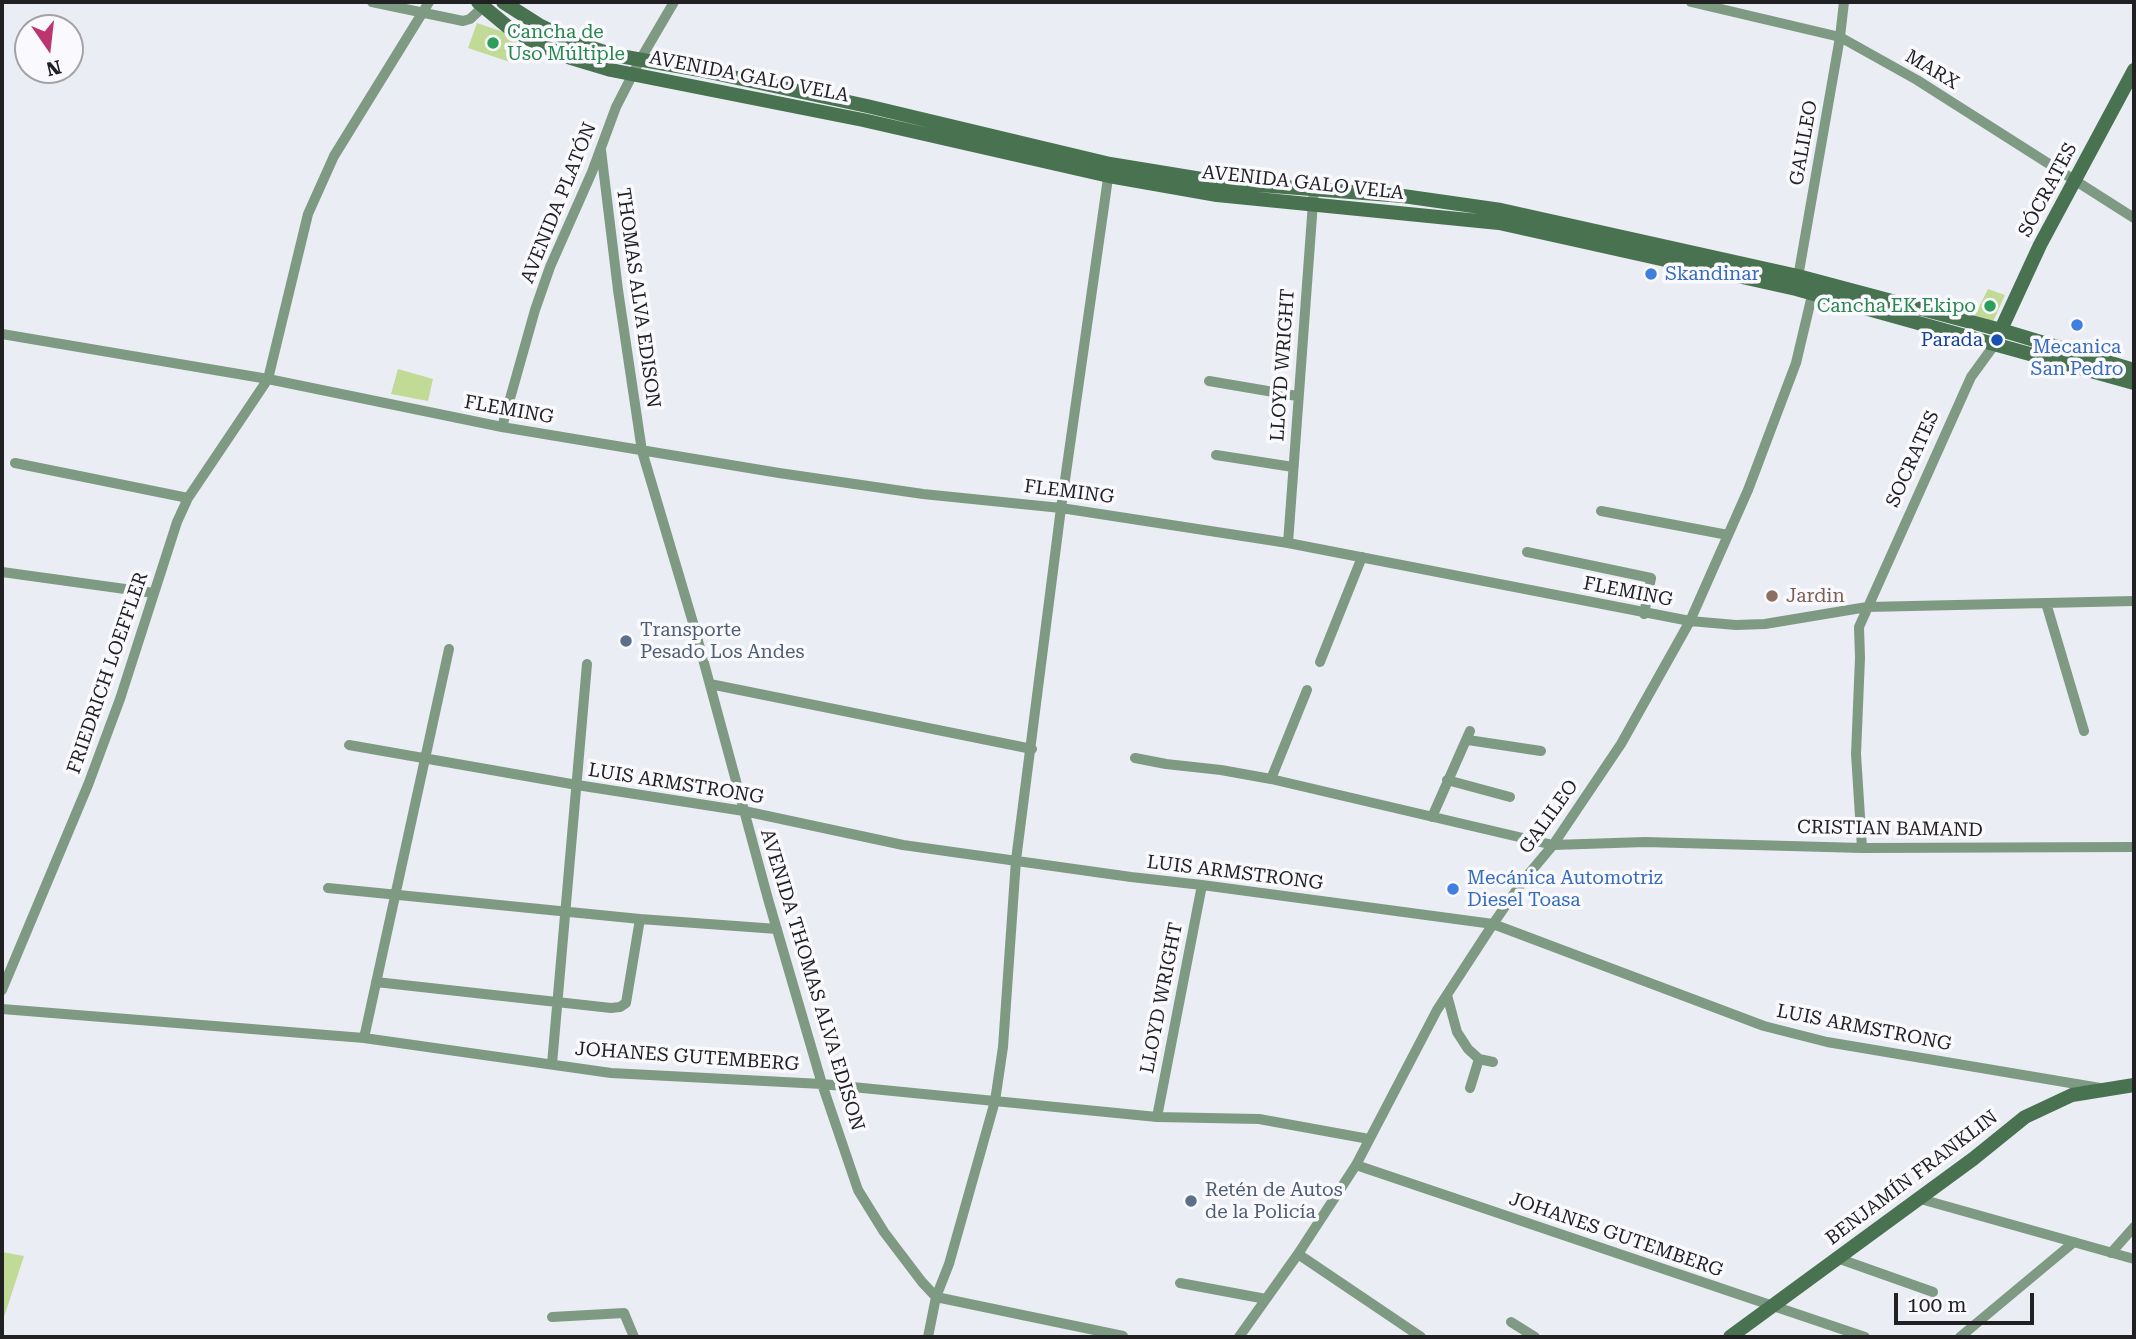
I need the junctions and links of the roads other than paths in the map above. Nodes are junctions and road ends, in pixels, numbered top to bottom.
1 (372, 2) edge
2 (429, 2) edge
3 (503, 2) edge
4 (674, 2) edge
5 (1691, 2) edge
6 (1844, 2) edge
7 (481, 4) edge
8 (422, 12) junction
9 (1840, 37) junction
10 (640, 60) junction
11 (2134, 70) edge
12 (633, 73) junction
13 (865, 113) junction
14 (601, 150) junction
15 (1109, 170) junction
16 (2074, 181) junction
17 (1313, 196) junction
18 (1500, 217) junction
19 (2134, 218) edge
20 (1654, 243) junction
21 (1650, 258) junction
22 (1797, 283) junction
23 (1814, 287) junction
24 (2, 334) edge
25 (1998, 337) junction
26 (2134, 370) edge
27 (268, 379) junction
28 (1209, 381) dead end
29 (2134, 383) edge
30 (1297, 396) junction
31 (502, 427) junction
32 (642, 451) junction
33 (1216, 455) dead end
34 (15, 463) dead end
35 (1293, 467) junction
36 (188, 498) junction
37 (1061, 508) junction
38 (1601, 511) dead end
39 (1728, 535) junction
40 (1288, 543) junction
41 (1527, 552) dead end
42 (1362, 557) junction
43 (2, 572) edge
44 (154, 593) junction
45 (2134, 601) edge
46 (2046, 603) junction
47 (1867, 607) junction
48 (1644, 614) junction
49 (1690, 621) junction
50 (449, 649) dead end
51 (1320, 662) dead end
52 (587, 664) dead end
53 (710, 684) junction
54 (1307, 690) dead end
55 (2084, 731) dead end
56 (349, 745) dead end
57 (1032, 749) junction
58 (1541, 751) dead end
59 (425, 758) junction
60 (1135, 758) dead end
61 (1271, 779) junction
62 (1447, 780) junction
63 (577, 785) junction
64 (1510, 797) dead end
65 (744, 811) junction
66 (1432, 817) junction
67 (1553, 845) junction
68 (2134, 847) edge
69 (1862, 848) junction
70 (1016, 860) junction
71 (1202, 885) junction
72 (328, 888) dead end
73 (395, 895) junction
74 (566, 912) junction
75 (640, 919) junction
76 (1493, 924) junction
77 (777, 929) junction
78 (376, 982) junction
79 (2, 990) edge
80 (1447, 995) junction
81 (559, 1002) junction
82 (2, 1009) edge
83 (364, 1038) junction
84 (1479, 1059) junction
85 (1493, 1062) dead end
86 (552, 1064) junction
87 (822, 1084) junction
88 (2134, 1085) edge
89 (1470, 1088) dead end
90 (2102, 1088) junction
91 (995, 1101) junction
92 (1157, 1117) junction
93 (1369, 1139) junction
94 (1356, 1165) junction
95 (1917, 1198) junction
96 (2134, 1227) edge
97 (2074, 1242) junction
98 (2111, 1253) junction
99 (1298, 1254) junction
100 (1836, 1258) junction
101 (2134, 1259) edge
102 (1180, 1283) dead end
103 (1933, 1292) dead end
104 (936, 1297) junction
105 (1266, 1299) junction
106 (1772, 1305) junction
107 (552, 1317) dead end
108 (1511, 1322) dead end
109 (1123, 1336) edge
110 (634, 1337) edge
111 (928, 1337) edge
112 (1239, 1337) edge
113 (1421, 1337) edge
114 (1535, 1337) edge
115 (1730, 1337) edge
116 (1865, 1337) edge
117 (1960, 1337) edge

1 - 8 street
2 - 8 street
3 - 10 main road, AVENIDA GALO VELA
4 - 10 street, AVENIDA PLATÓN
5 - 9 street, MARX
6 - 9 street, GALILEO
7 - 8 street
7 - 12 main road, AVENIDA GALO VELA
8 - 27 street
9 - 16 street, MARX
9 - 22 street, GALILEO
10 - 12 street, AVENIDA PLATÓN
10 - 13 main road, AVENIDA GALO VELA
11 - 16 main road, SÓCRATES
12 - 13 main road, AVENIDA GALO VELA
12 - 14 street, AVENIDA PLATÓN
13 - 15 main road, AVENIDA GALO VELA
14 - 31 street, AVENIDA PLATÓN
14 - 32 street, THOMAS ALVA EDISON
15 - 17 main road, AVENIDA GALO VELA
15 - 37 street
16 - 19 street, MARX
16 - 25 main road, SÓCRATES
17 - 18 main road, AVENIDA GALO VELA
17 - 30 street, LLOYD WRIGHT
18 - 20 main road, AVENIDA GALO VELA
18 - 21 main road, AVENIDA GALO VELA
20 - 21 main road
20 - 22 main road, AVENIDA GALO VELA
21 - 22 main road, AVENIDA GALO VELA
22 - 23 main road, AVENIDA GALO VELA
23 - 25 main road, AVENIDA GALO VELA
23 - 39 street, GALILEO
24 - 27 street, FLEMING
25 - 26 main road, AVENIDA GALO VELA
25 - 29 main road, AVENIDA GALO VELA
25 - 47 street, SOCRATES
27 - 31 street, FLEMING
27 - 36 street, FRIEDRICH LOEFFLER
28 - 30 street
30 - 35 street, LLOYD WRIGHT
31 - 32 street, FLEMING
32 - 37 street, FLEMING
32 - 53 street, AVENIDA THOMAS ALVA EDISON
33 - 35 street
34 - 36 street
35 - 40 street, LLOYD WRIGHT
36 - 44 street, FRIEDRICH LOEFFLER
37 - 40 street, FLEMING
37 - 57 street
38 - 39 street
39 - 49 street, GALILEO
40 - 42 street, FLEMING
41 - 48 street
42 - 48 street, FLEMING
42 - 51 street
43 - 44 street
44 - 79 street, FRIEDRICH LOEFFLER
45 - 46 street, FLEMING
46 - 47 street, FLEMING
46 - 55 street
47 - 49 street, FLEMING
47 - 69 street, SOCRATES
48 - 49 street, FLEMING
49 - 67 street, GALILEO
50 - 59 street
52 - 63 street
53 - 57 street
53 - 65 street, AVENIDA THOMAS ALVA EDISON
54 - 61 street
56 - 59 street, LUIS ARMSTRONG
57 - 70 street
58 - 62 street
59 - 63 street, LUIS ARMSTRONG
59 - 73 street
60 - 61 street, CRISTIAN BAMAND
61 - 66 street, CRISTIAN BAMAND
62 - 64 street
62 - 66 street
63 - 65 street, LUIS ARMSTRONG
63 - 74 street
65 - 70 street, LUIS ARMSTRONG
65 - 77 street, AVENIDA THOMAS ALVA EDISON
66 - 67 street, CRISTIAN BAMAND
67 - 69 street, CRISTIAN BAMAND
67 - 76 street, GALILEO
68 - 69 street, CRISTIAN BAMAND
70 - 71 street, LUIS ARMSTRONG
70 - 91 street
71 - 76 street, LUIS ARMSTRONG
71 - 92 street, LLOYD WRIGHT
72 - 73 street
73 - 74 street
73 - 78 street
74 - 75 street
74 - 81 street
75 - 77 street
75 - 81 street
76 - 80 street, GALILEO
76 - 90 street, LUIS ARMSTRONG
77 - 87 street, AVENIDA THOMAS ALVA EDISON
78 - 81 street
78 - 83 street
80 - 84 street
80 - 93 street, GALILEO
81 - 86 street
82 - 83 street, JOHANES GUTEMBERG
83 - 86 street, JOHANES GUTEMBERG
84 - 85 street
84 - 89 street
86 - 87 street, JOHANES GUTEMBERG
87 - 91 street, JOHANES GUTEMBERG
87 - 104 street, AVENIDA THOMAS ALVA EDISON
88 - 90 main road, BENJAMÍN FRANKLIN
90 - 95 main road, BENJAMÍN FRANKLIN
91 - 92 street, JOHANES GUTEMBERG
91 - 104 street
92 - 93 street, JOHANES GUTEMBERG
93 - 94 street, GALILEO
94 - 99 street, GALILEO
94 - 106 street, JOHANES GUTEMBERG
95 - 97 street
95 - 100 main road, BENJAMÍN FRANKLIN
96 - 98 street
97 - 98 street
97 - 117 street
98 - 101 street
99 - 105 street, GALILEO
99 - 113 street
100 - 103 street
100 - 106 main road, BENJAMÍN FRANKLIN
102 - 105 street
104 - 109 street
104 - 111 street
105 - 112 street, GALILEO
106 - 115 main road, BENJAMÍN FRANKLIN
106 - 116 street, JOHANES GUTEMBERG
107 - 110 street
108 - 114 street

